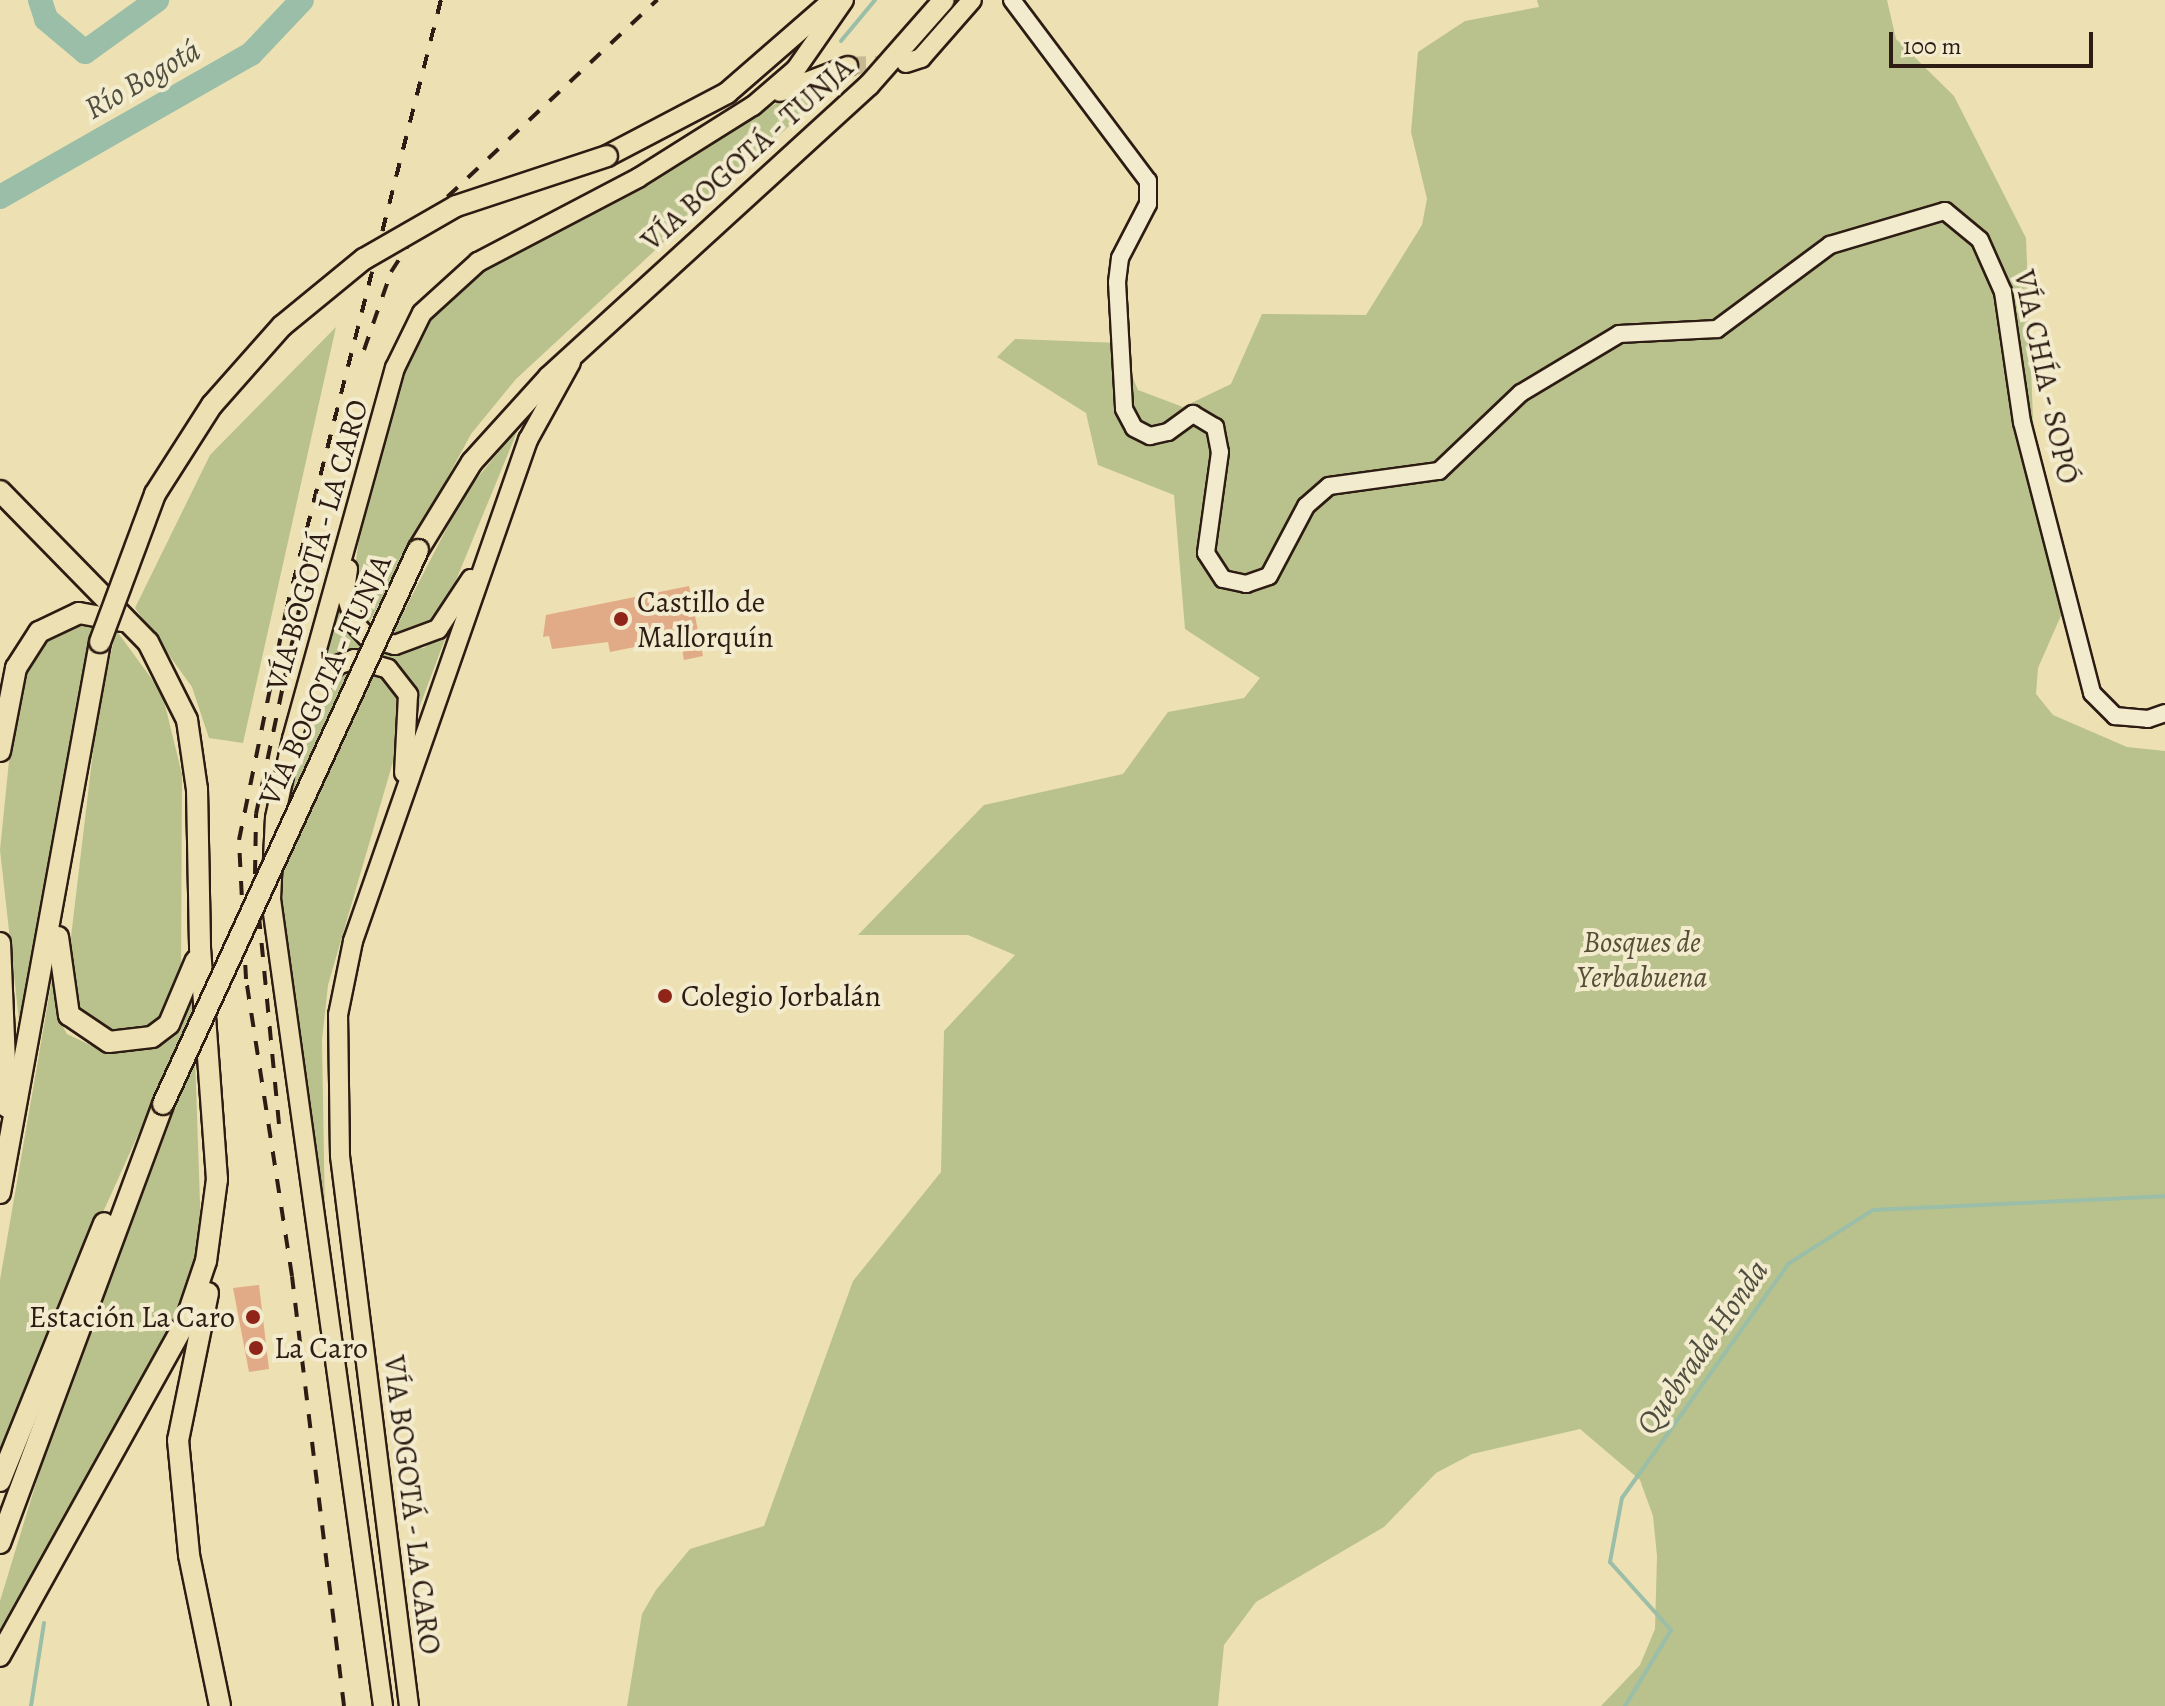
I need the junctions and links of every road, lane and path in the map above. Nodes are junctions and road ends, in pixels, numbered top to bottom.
1 (834, 0) edge
2 (844, 0) edge
3 (944, 0) edge
4 (972, 0) edge
5 (1012, 0) edge
6 (906, 63) tunnel mouth
7 (848, 66) tunnel mouth
8 (738, 117) junction
9 (579, 349) junction
10 (374, 449) junction
11 (0, 491) edge
12 (492, 543) junction
13 (131, 624) junction
14 (2165, 713) edge
15 (292, 739) junction
16 (0, 751) edge
17 (402, 800) junction
18 (58, 893) junction
19 (0, 943) edge
20 (200, 948) junction
21 (163, 1104) junction
22 (0, 1171) edge
23 (0, 1193) edge
24 (214, 1223) junction
25 (0, 1481) edge
26 (0, 1543) edge
27 (0, 1656) edge
28 (220, 1706) edge
29 (383, 1706) edge
30 (409, 1706) edge

1 - 18 highway, VÍA BOGOTÁ - TUNJA, bridge
2 - 8 main road, VÍA BOGOTÁ - LA CARO
3 - 9 highway, VÍA BOGOTÁ - TUNJA
4 - 6 main road
5 - 14 street, VÍA CHÍA - SOPÓ
7 - 8 main road
8 - 10 main road, VÍA BOGOTÁ - LA CARO
9 - 12 main road, VÍA BOGOTÁ - LA CARO
9 - 21 highway, VÍA BOGOTÁ - TUNJA, bridge
10 - 12 main road
10 - 15 main road, VÍA BOGOTÁ - LA CARO
11 - 13 highway
12 - 17 main road, VÍA BOGOTÁ - LA CARO
13 - 16 highway
13 - 20 highway
15 - 17 main road
15 - 29 main road, VÍA BOGOTÁ - LA CARO
17 - 30 main road, VÍA BOGOTÁ - LA CARO
18 - 20 highway
18 - 23 highway, VÍA BOGOTÁ - TUNJA
19 - 22 highway
20 - 24 highway
21 - 25 highway
21 - 26 highway, VÍA BOGOTÁ - TUNJA
24 - 27 highway
24 - 28 highway

